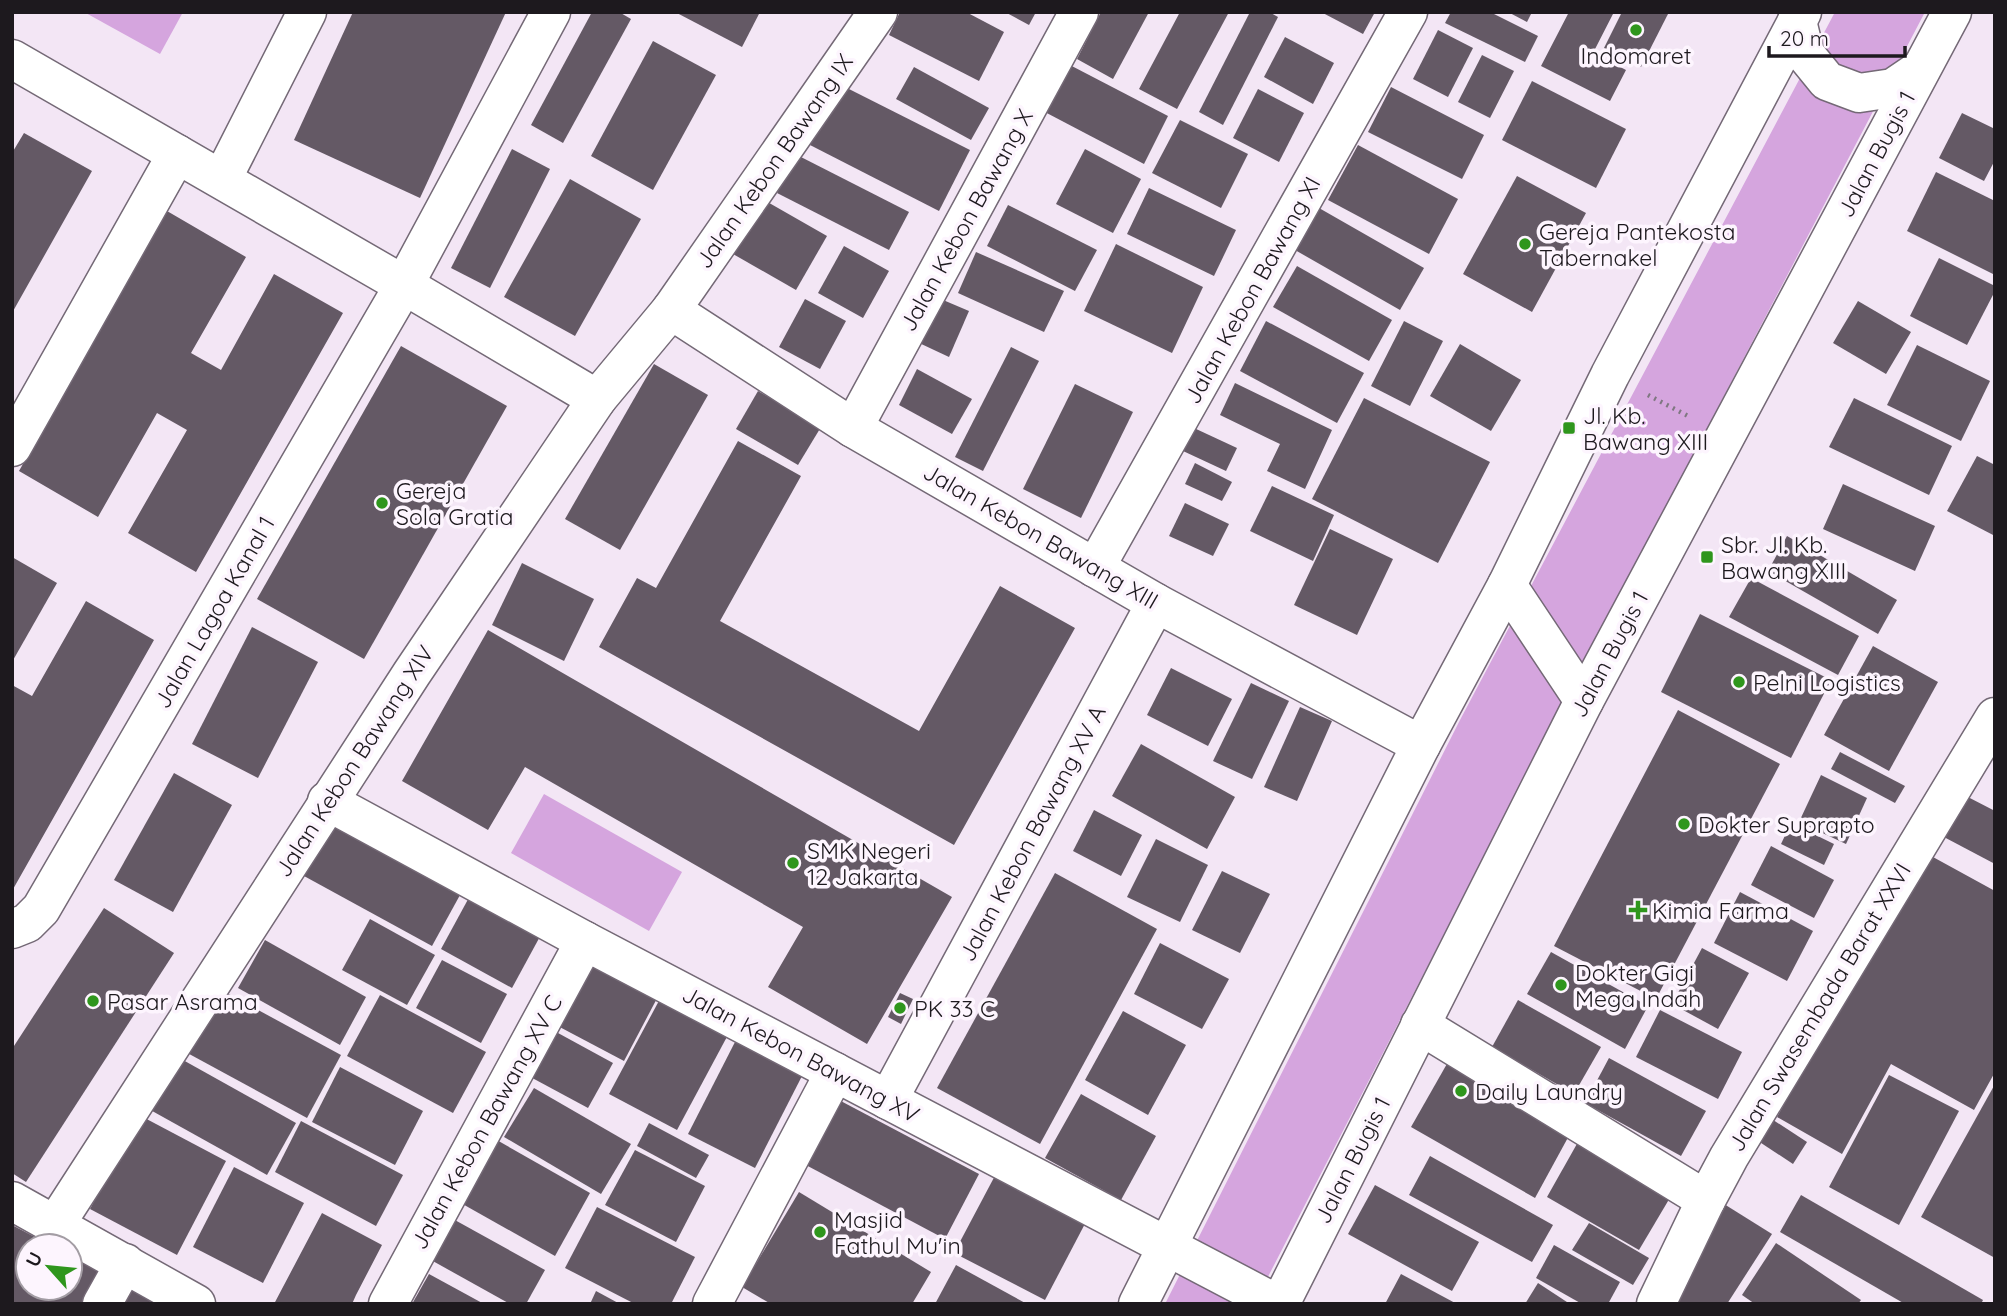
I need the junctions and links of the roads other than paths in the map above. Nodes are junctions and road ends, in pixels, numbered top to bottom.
1 (307, 12) edge
2 (551, 12) edge
3 (878, 12) edge
4 (1079, 12) edge
5 (1408, 12) edge
6 (1952, 12) edge
7 (1799, 17) edge
8 (12, 59) edge
9 (1922, 69) junction
10 (177, 154) junction
11 (222, 179) junction
12 (404, 285) junction
13 (671, 310) junction
14 (597, 399) junction
15 (853, 428) junction
16 (12, 447) edge
17 (1095, 568) junction
18 (1507, 585) junction
19 (1156, 603) junction
20 (1584, 701) junction
21 (1995, 718) edge
22 (1421, 745) junction
23 (327, 801) junction
24 (12, 929) edge
25 (585, 941) junction
26 (1420, 1025) junction
27 (835, 1072) junction
28 (888, 1100) junction
29 (1706, 1200) junction
30 (12, 1201) edge
31 (55, 1225) junction
32 (1167, 1246) junction
33 (125, 1263) junction
34 (102, 1304) edge
35 (196, 1304) edge
36 (388, 1304) edge
37 (712, 1304) edge
38 (1138, 1304) edge
39 (1278, 1304) edge
40 (1656, 1304) edge

1 - 11 street
2 - 12 street, Jalan Lagoa Kanal 1
3 - 13 street, Jalan Kebon Bawang IX
4 - 15 street, Jalan Kebon Bawang X
5 - 17 street, Jalan Kebon Bawang XI
6 - 9 street, Jalan Bugis 1
7 - 9 street
7 - 18 street
8 - 10 street
9 - 20 street, Jalan Bugis 1
10 - 11 street
10 - 16 street
11 - 12 street
12 - 14 street
12 - 24 street, Jalan Lagoa Kanal 1
13 - 14 street, Jalan Kebon Bawang XIV
13 - 15 street, Jalan Kebon Bawang XIII
14 - 23 street, Jalan Kebon Bawang XIV
15 - 17 street, Jalan Kebon Bawang XIII
17 - 19 street, Jalan Kebon Bawang XIII
18 - 20 street
18 - 22 street
19 - 22 street, Jalan Kebon Bawang XIII
19 - 28 street, Jalan Kebon Bawang XV A
20 - 26 street, Jalan Bugis 1
21 - 29 street, Jalan Swasembada Barat XXVI
22 - 32 street
23 - 25 street, Jalan Kebon Bawang XV
23 - 31 street, Jalan Kebon Bawang XIV
25 - 27 street, Jalan Kebon Bawang XV
25 - 36 street, Jalan Kebon Bawang XV C
26 - 29 street
26 - 39 street, Jalan Bugis 1
27 - 28 street, Jalan Kebon Bawang XV
27 - 37 street
28 - 32 street, Jalan Kebon Bawang XV
29 - 40 street, Jalan Swasembada Barat XXVI
30 - 31 street
31 - 33 street
32 - 38 street
32 - 39 street, Jalan Kebon Bawang XV
33 - 34 street
33 - 35 street

